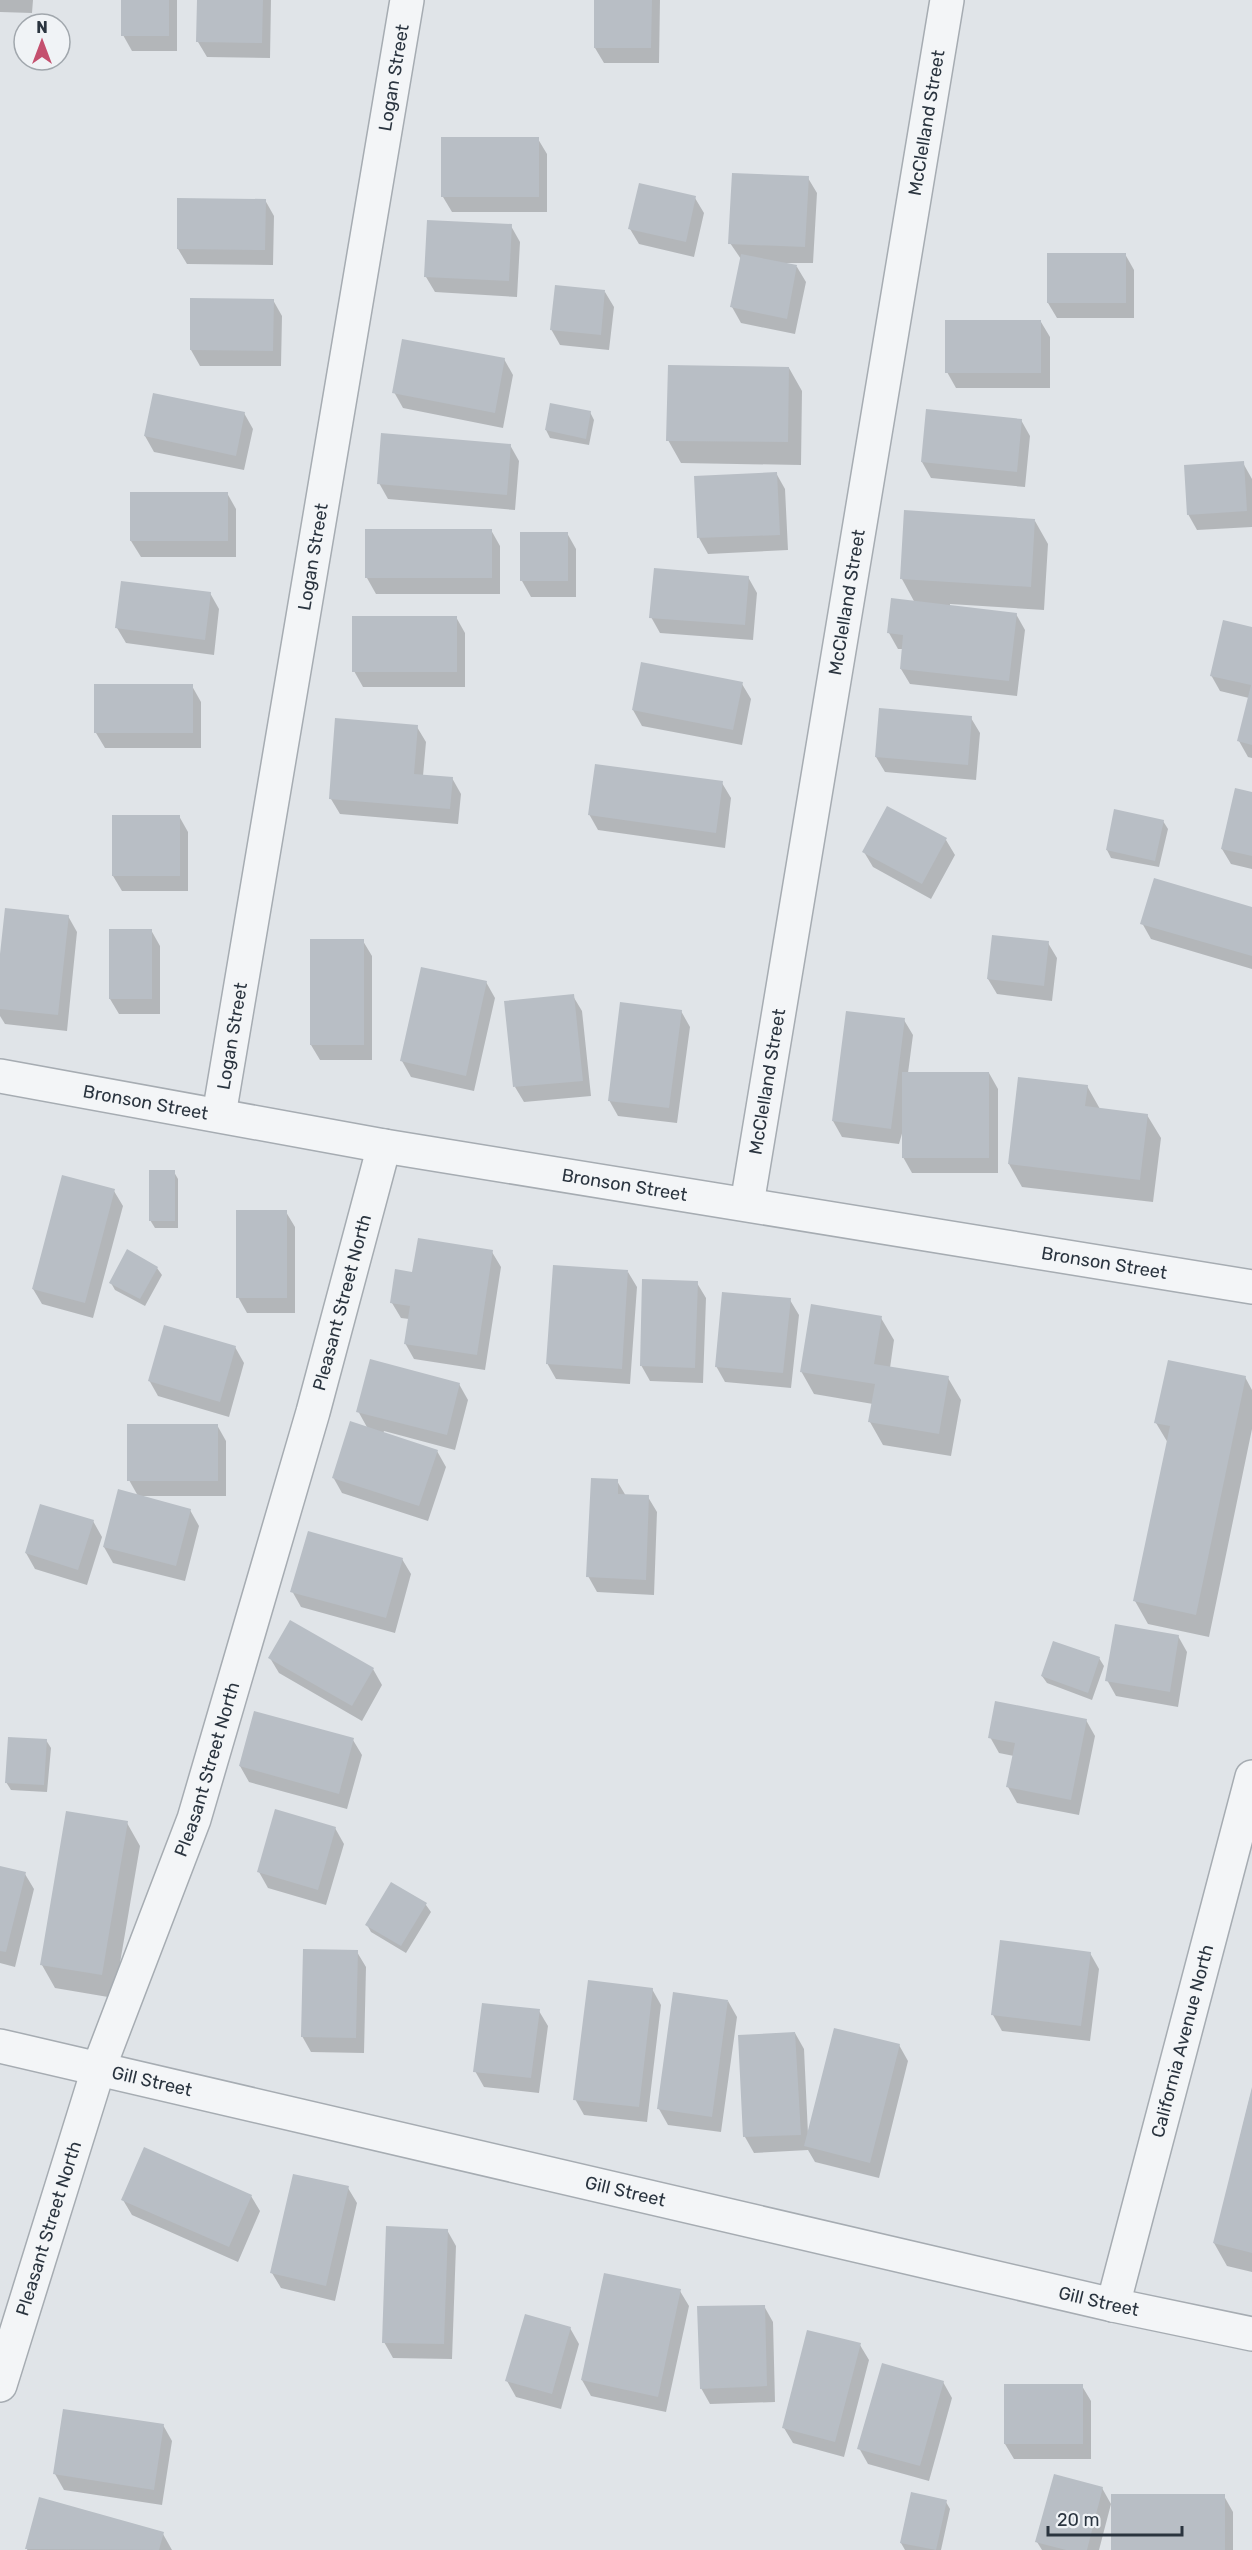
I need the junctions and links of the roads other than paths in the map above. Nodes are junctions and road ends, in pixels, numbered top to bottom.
1 (407, 0) edge
2 (947, 0) edge
3 (0, 1076) edge
4 (219, 1115) junction
5 (384, 1146) junction
6 (747, 1204) junction
7 (1252, 1287) edge
8 (1252, 1777) edge
9 (0, 2046) edge
10 (98, 2070) junction
11 (1113, 2305) junction
12 (1252, 2334) edge
13 (0, 2385) edge

1 - 4 street, Logan Street
2 - 6 street, McClelland Street
3 - 4 street, Bronson Street
4 - 5 street, Bronson Street
5 - 6 street, Bronson Street
5 - 10 street, Pleasant Street North
6 - 7 street, Bronson Street
8 - 11 street, California Avenue North
9 - 10 street, Gill Street
10 - 11 street, Gill Street
10 - 13 street, Pleasant Street North
11 - 12 street, Gill Street

